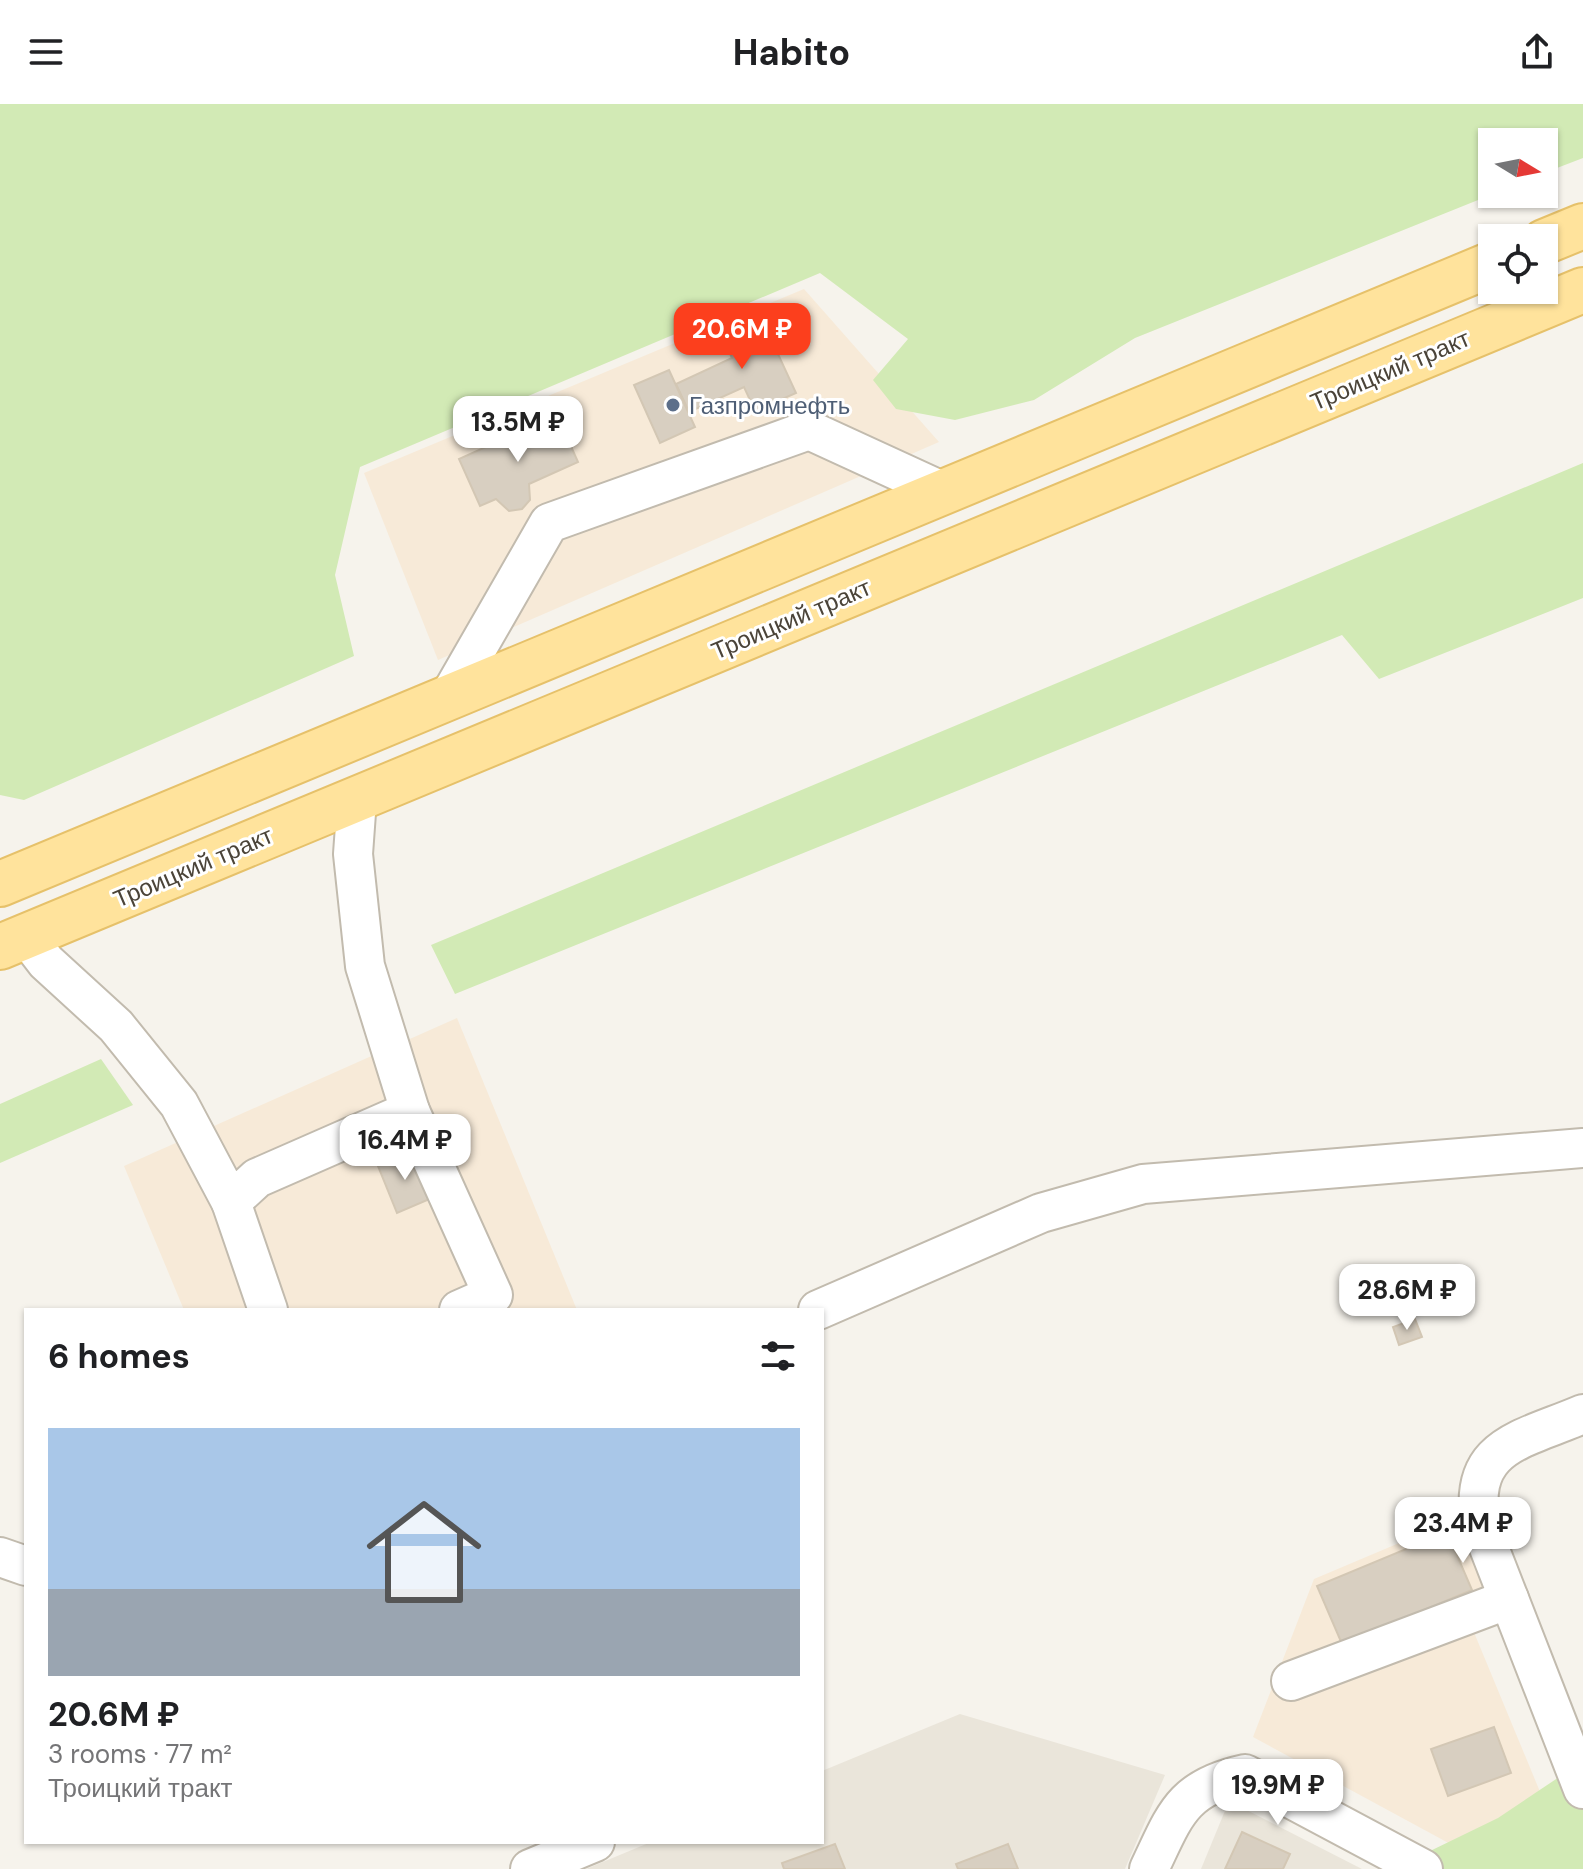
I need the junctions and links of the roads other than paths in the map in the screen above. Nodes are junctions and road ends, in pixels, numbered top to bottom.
1 (1583, 226) edge
2 (1558, 236) edge
3 (1478, 270) edge
4 (1583, 290) edge
5 (944, 492) junction
6 (449, 697) junction
7 (357, 799) junction
8 (7, 874) edge
9 (13, 942) edge
10 (410, 1111) junction
11 (1583, 1148) edge
12 (231, 1202) junction
13 (267, 1308) edge
14 (464, 1308) edge
15 (823, 1308) edge
16 (1583, 1414) edge
17 (0, 1557) edge
18 (24, 1565) edge
19 (1509, 1599) junction
20 (1291, 1681) dead end
21 (1583, 1789) edge
22 (590, 1844) edge
23 (530, 1869) edge
24 (1149, 1869) edge
25 (1423, 1869) edge

1 - 2 main road
3 - 5 main road
4 - 7 main road, Троицкий тракт
5 - 6 main road
5 - 6 street
6 - 8 main road
7 - 9 main road, Троицкий тракт
7 - 10 street
9 - 12 street
10 - 12 street
10 - 14 street
11 - 15 street
12 - 13 street
16 - 19 street
17 - 18 street
19 - 20 street
19 - 21 street
22 - 23 street
24 - 25 street

